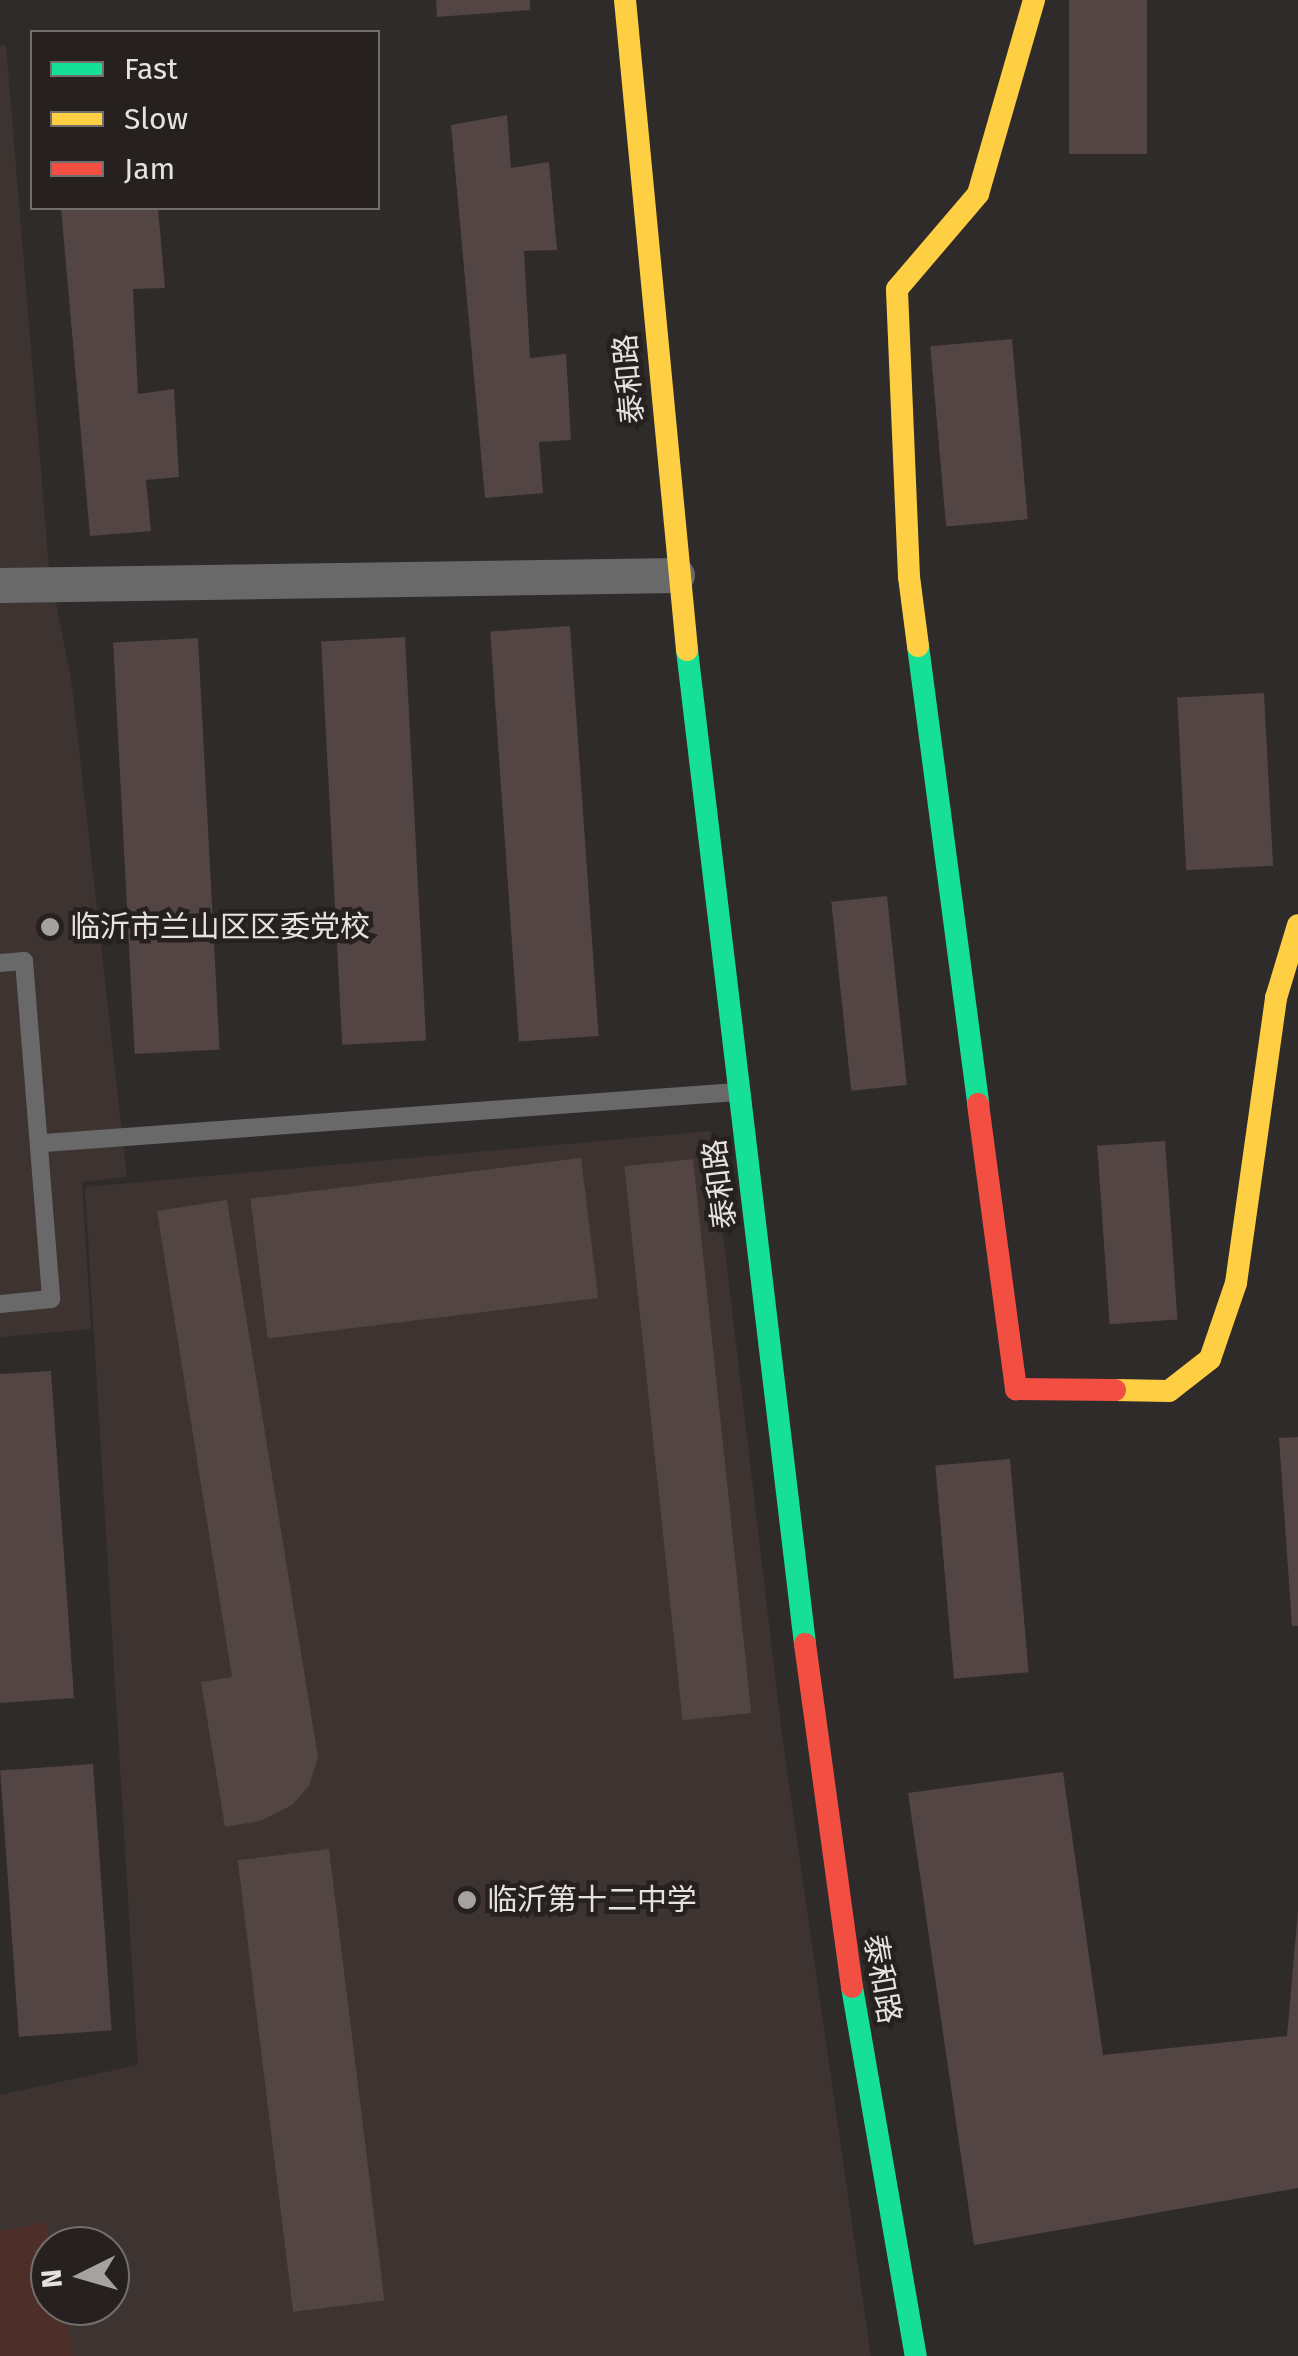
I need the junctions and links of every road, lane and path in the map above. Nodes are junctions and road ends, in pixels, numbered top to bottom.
1 (625, 0) edge
2 (1034, 0) edge
3 (677, 574) junction
4 (0, 584) edge
5 (1298, 925) edge
6 (0, 963) edge
7 (739, 1092) junction
8 (44, 1143) junction
9 (0, 1304) edge
10 (916, 2356) edge

1 - 3 street, 泰和路
2 - 5 street
3 - 4 street
3 - 7 street, 泰和路
6 - 8 lane
7 - 8 lane
7 - 10 street, 泰和路
8 - 9 lane

